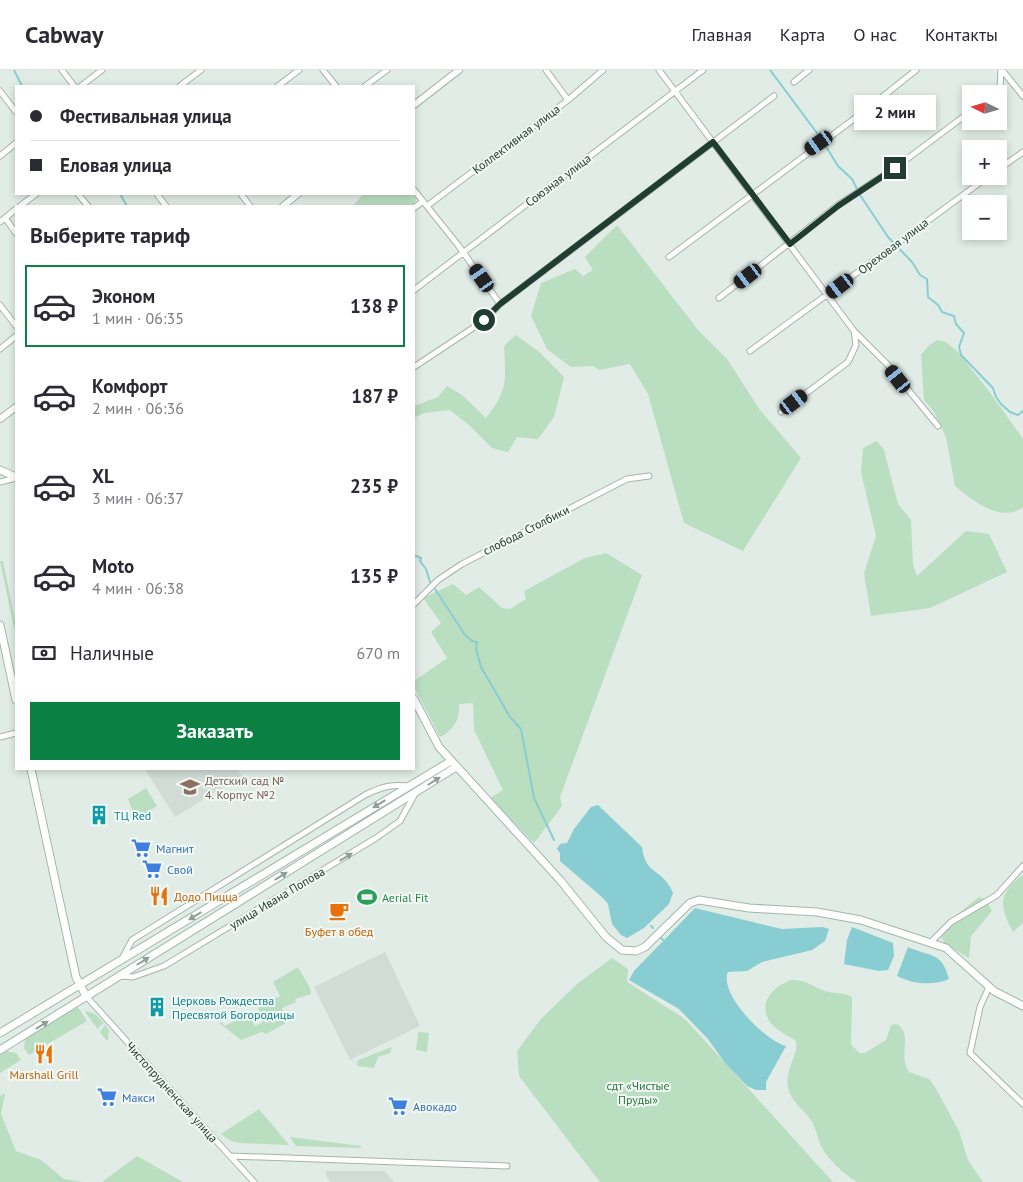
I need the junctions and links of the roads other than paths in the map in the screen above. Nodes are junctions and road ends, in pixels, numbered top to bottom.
1 (62, 70) edge
2 (102, 70) edge
3 (201, 70) edge
4 (299, 70) edge
5 (323, 70) edge
6 (387, 70) edge
7 (459, 70) edge
8 (546, 70) edge
9 (603, 70) edge
10 (659, 70) edge
11 (702, 70) edge
12 (809, 70) edge
13 (916, 70) edge
14 (1002, 70) edge
15 (794, 82) dead end
16 (73, 85) edge
17 (82, 85) edge
18 (181, 85) edge
19 (279, 85) edge
20 (335, 85) edge
21 (365, 85) edge
22 (1000, 85) edge
23 (0, 91) edge
24 (675, 91) junction
25 (774, 96) dead end
26 (1023, 96) edge
27 (568, 100) junction
28 (415, 104) edge
29 (15, 111) edge
30 (962, 118) edge
31 (713, 142) junction
32 (15, 144) edge
33 (1023, 152) edge
34 (0, 156) edge
35 (1007, 163) edge
36 (977, 185) edge
37 (415, 191) edge
38 (35, 195) edge
39 (79, 195) edge
40 (297, 195) edge
41 (752, 195) junction
42 (425, 203) junction
43 (21, 205) edge
44 (87, 205) edge
45 (284, 205) edge
46 (415, 208) edge
47 (15, 210) edge
48 (2, 220) edge
49 (15, 232) edge
50 (790, 244) junction
51 (463, 252) junction
52 (669, 257) dead end
53 (415, 289) edge
54 (827, 296) junction
55 (719, 298) dead end
56 (500, 304) junction
57 (0, 305) edge
58 (15, 325) edge
59 (854, 331) junction
60 (15, 337) edge
61 (0, 349) edge
62 (750, 351) dead end
63 (415, 366) edge
64 (15, 408) edge
65 (781, 412) dead end
66 (0, 419) edge
67 (938, 426) dead end
68 (0, 470) edge
69 (649, 476) dead end
70 (15, 478) edge
71 (15, 478) edge
72 (0, 482) edge
73 (415, 603) edge
74 (0, 625) edge
75 (15, 695) edge
76 (415, 701) edge
77 (15, 733) edge
78 (0, 738) edge
79 (451, 761) junction
80 (456, 767) junction
81 (31, 770) edge
82 (409, 786) junction
83 (416, 792) junction
84 (1023, 866) edge
85 (931, 942) junction
86 (122, 960) junction
87 (120, 976) junction
88 (80, 986) junction
89 (989, 987) junction
90 (86, 996) junction
91 (1023, 1006) edge
92 (0, 1033) edge
93 (0, 1050) edge
94 (1023, 1104) edge
95 (230, 1156) junction
96 (507, 1166) dead end
97 (254, 1182) edge

1 - 16 street
2 - 17 street
3 - 18 street
4 - 19 street
5 - 20 street
6 - 21 street
7 - 28 street
8 - 27 street
9 - 27 street, Коллективная улица
10 - 24 street
11 - 24 street, Союзная улица
12 - 15 street
13 - 41 street
14 - 22 street
14 - 26 street
23 - 29 street
24 - 31 street
24 - 51 street, Союзная улица
25 - 31 street
27 - 42 street, Коллективная улица
30 - 50 street
31 - 41 street
31 - 56 street
32 - 34 street
33 - 35 street
36 - 54 street, Ореховая улица
37 - 42 street
38 - 43 street
39 - 44 street
40 - 45 street
41 - 50 street
41 - 52 street
42 - 46 street, Коллективная улица
42 - 51 street
47 - 48 street
48 - 49 street
50 - 54 street
50 - 55 street
51 - 53 street, Союзная улица
51 - 56 street
54 - 59 street
54 - 62 street, Ореховая улица
56 - 63 street
57 - 58 street
59 - 65 street
59 - 67 street
60 - 61 street
64 - 66 street
68 - 70 main road
69 - 73 street, слобода Столбики
71 - 72 street
74 - 75 main road
76 - 79 main road
77 - 78 street
79 - 80 main road
79 - 82 main road
83 -> 80 main road, улица Ивана Попова
80 - 85 main road
81 - 88 main road, Чистопрудненская улица
82 -> 86 main road
82 - 86 street
87 -> 83 main road, улица Ивана Попова
87 -> 83 street, улица Ивана Попова
84 - 85 street
85 - 89 main road
86 - 88 main road
87 - 90 main road, улица Ивана Попова
88 - 90 main road, Чистопрудненская улица
88 - 92 main road
89 - 91 main road
89 - 94 street
93 -> 90 main road, улица Ивана Попова
90 - 95 street, Чистопрудненская улица
95 - 96 street
95 - 97 street, Чистопрудненская улица

